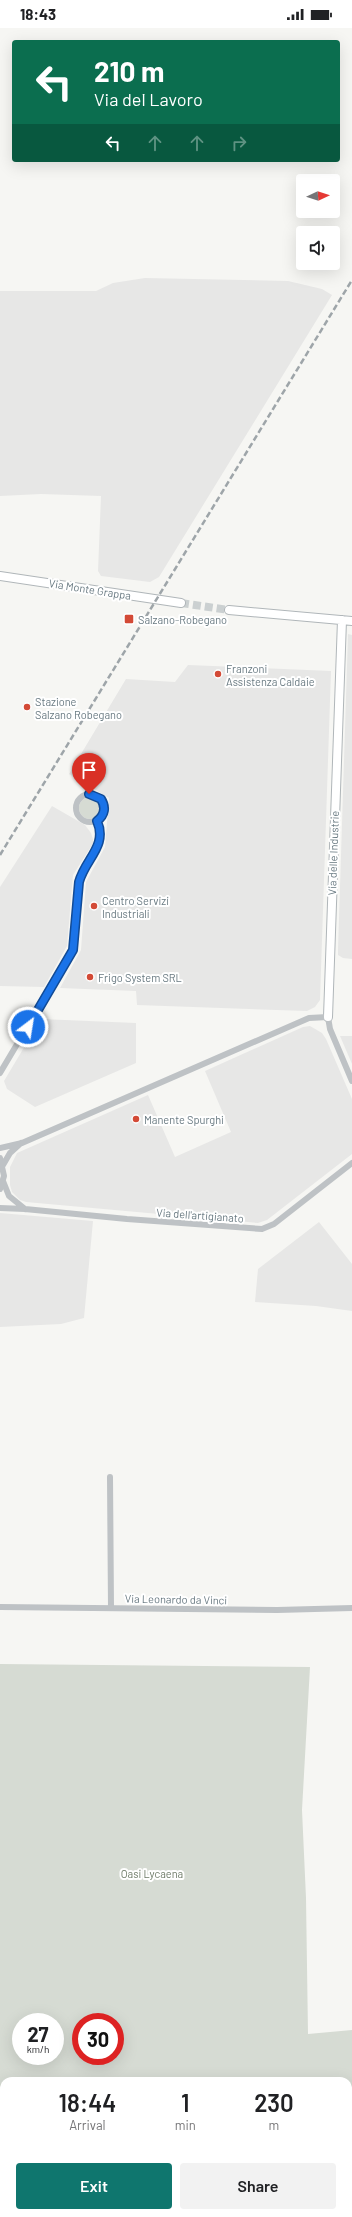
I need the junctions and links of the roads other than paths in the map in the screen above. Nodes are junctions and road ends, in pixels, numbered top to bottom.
1 (0, 576) edge
2 (181, 603) tunnel mouth
3 (229, 610) tunnel mouth
4 (342, 620) junction
5 (352, 621) edge
6 (97, 821) junction
7 (328, 1017) junction
8 (0, 1073) edge
9 (352, 1081) edge
10 (22, 1143) junction
11 (0, 1148) edge
12 (0, 1158) edge
13 (352, 1163) edge
14 (3, 1165) junction
15 (3, 1181) junction
16 (0, 1189) edge
17 (0, 1208) edge
18 (25, 1209) junction
19 (110, 1477) dead end
20 (0, 1607) edge
21 (111, 1608) junction
22 (352, 1608) edge

1 - 2 street, Via Monte Grappa
3 - 4 street
4 - 5 street
4 - 7 street, Via delle Industrie
6 - 6 street
6 - 8 street
7 - 9 street, Via delle Industrie
7 - 10 street
10 - 11 street
10 - 14 street
12 - 14 street
13 - 18 street, Via dell'artigianato
14 - 15 street
15 - 16 street
15 - 18 street
17 - 18 street, Via dell'artigianato
19 - 21 street
20 - 21 street, Via Leonardo da Vinci
21 - 22 street, Via Leonardo da Vinci

